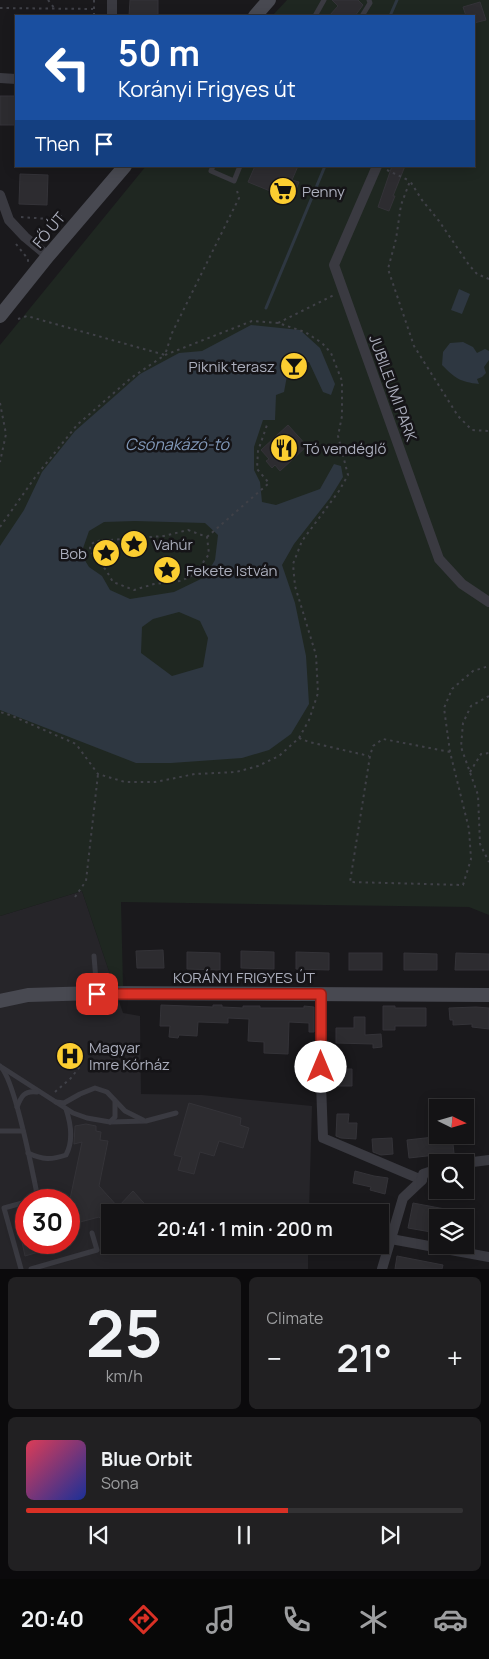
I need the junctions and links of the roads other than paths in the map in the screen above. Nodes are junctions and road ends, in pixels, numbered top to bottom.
1 (112, 0) edge
2 (269, 0) edge
3 (324, 0) edge
4 (369, 0) edge
5 (112, 15) edge
6 (256, 15) edge
7 (316, 15) edge
8 (363, 15) edge
9 (0, 78) edge
10 (15, 79) edge
11 (124, 167) edge
12 (213, 167) edge
13 (240, 167) edge
14 (382, 168) edge
15 (0, 195) edge
16 (9, 218) edge
17 (48, 256) junction
18 (0, 316) edge
19 (489, 602) edge
20 (94, 956) dead end
21 (97, 994) junction
22 (321, 994) junction
23 (489, 995) edge
24 (0, 1001) edge
25 (1, 1067) edge
26 (40, 1092) junction
27 (54, 1101) junction
28 (115, 1102) junction
29 (16, 1107) junction
30 (66, 1109) junction
31 (176, 1113) dead end
32 (146, 1121) junction
33 (110, 1122) junction
34 (0, 1131) edge
35 (23, 1132) junction
36 (28, 1153) junction
37 (489, 1160) edge
38 (474, 1162) edge
39 (429, 1172) edge
40 (422, 1180) junction
41 (36, 1189) edge
42 (15, 1205) edge
43 (92, 1233) dead end
44 (390, 1239) junction
45 (15, 1247) edge
46 (17, 1254) edge
47 (489, 1257) edge
48 (21, 1269) edge
49 (31, 1269) edge
50 (382, 1269) edge

1 - 5 street
2 - 6 main road
3 - 7 lane
4 - 8 lane
9 - 10 street
11 - 17 main road, FŐ ÚT
12 - 13 lane
14 - 19 street, JUBILEUMI PARK
15 - 16 street
16 - 17 street
17 - 18 main road, FŐ ÚT
20 - 21 lane
21 - 22 main road, KORÁNYI FRIGYES ÚT
21 - 24 main road, KORÁNYI FRIGYES ÚT
22 - 23 main road, KORÁNYI FRIGYES ÚT
22 - 40 street
25 - 26 lane
25 - 29 lane
26 - 27 lane
26 - 29 lane
27 - 28 lane
27 - 30 lane
28 - 32 lane
28 - 33 lane
29 - 35 lane
30 - 33 lane
30 - 36 lane
31 - 32 lane
32 - 33 lane
34 - 35 lane
35 - 36 lane
36 - 41 lane
37 - 38 street
39 - 40 street
40 - 44 street
42 - 45 lane
43 - 49 lane
44 - 47 street
44 - 50 street
46 - 48 lane

